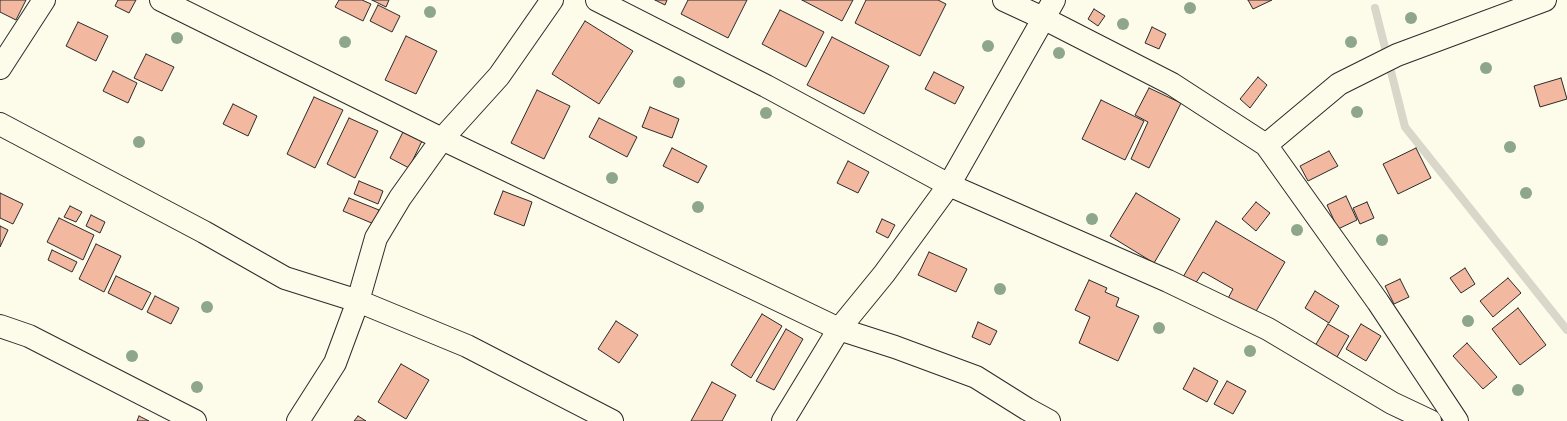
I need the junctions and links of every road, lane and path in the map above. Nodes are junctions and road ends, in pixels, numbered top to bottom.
1 (44, 0) edge
2 (161, 0) edge
3 (552, 0) edge
4 (597, 0) edge
5 (1004, 0) edge
6 (1054, 0) edge
7 (1545, 0) edge
8 (1045, 19) junction
9 (0, 68) edge
10 (0, 124) edge
11 (442, 139) junction
12 (1266, 145) junction
13 (949, 185) junction
14 (358, 301) junction
15 (0, 326) edge
16 (839, 329) junction
17 (195, 421) edge
18 (298, 421) edge
19 (612, 421) edge
20 (782, 421) edge
21 (1049, 421) edge
22 (1430, 421) edge
23 (1457, 421) edge

1 - 9 street
2 - 11 street
3 - 11 street
4 - 13 street
5 - 8 street
6 - 8 street
7 - 12 street
8 - 12 street
8 - 13 street
10 - 14 street
11 - 14 street
11 - 16 street
12 - 23 street
13 - 16 street
13 - 22 street
14 - 18 street
14 - 19 street
15 - 17 street
16 - 20 street
16 - 21 street

